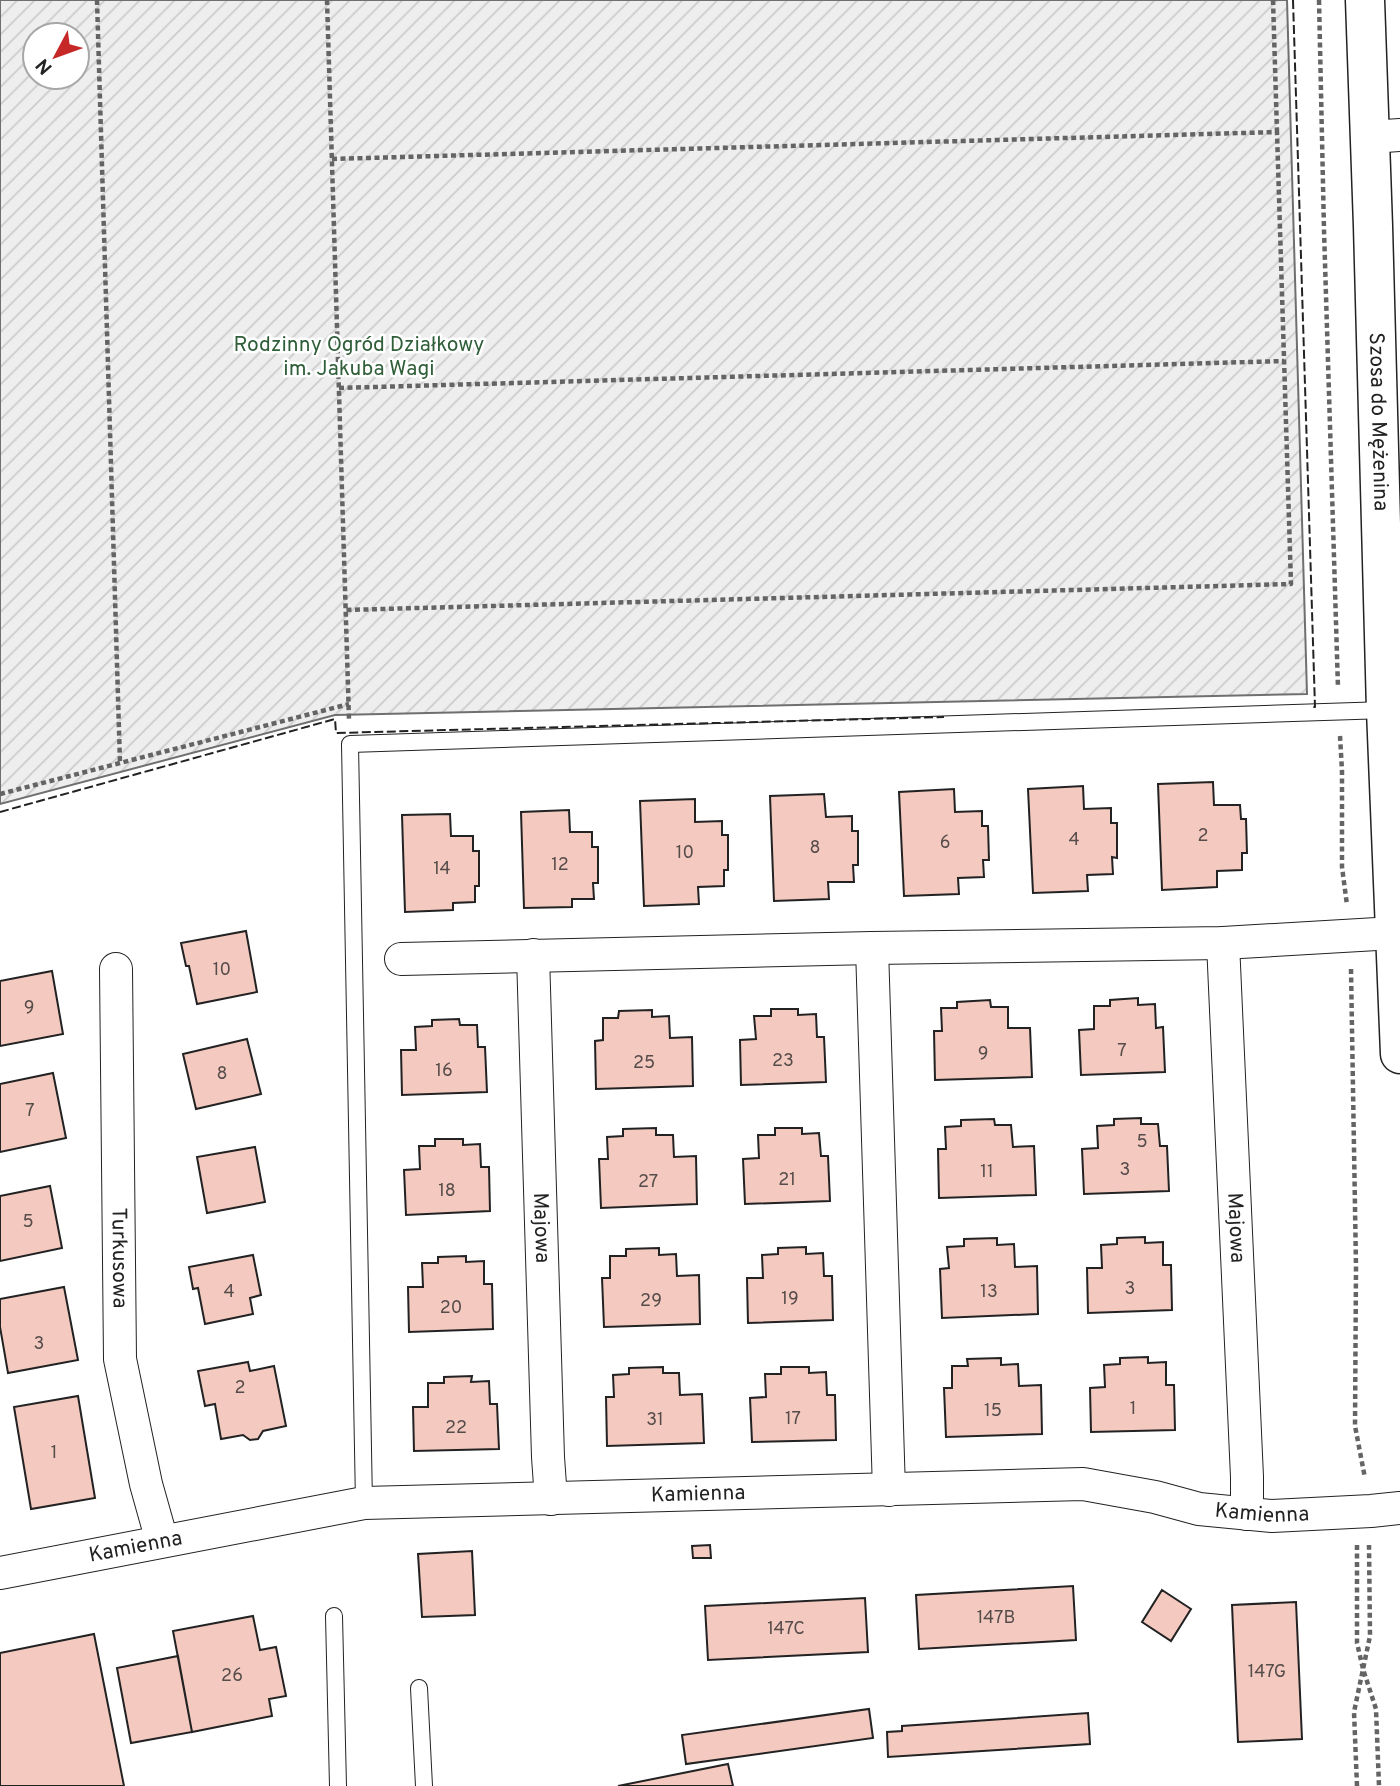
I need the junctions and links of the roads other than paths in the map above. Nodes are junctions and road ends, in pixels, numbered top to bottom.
1 (1365, 0) edge
2 (1385, 136) edge
3 (1392, 622) edge
4 (1387, 709) junction
5 (1394, 933) junction
6 (1223, 943) junction
7 (872, 948) junction
8 (533, 956) junction
9 (401, 959) dead end
10 (116, 969) dead end
11 (1400, 1054) edge
12 (889, 1490) junction
13 (551, 1499) junction
14 (364, 1503) junction
15 (1376, 1510) edge
16 (1247, 1514) junction
17 (162, 1541) junction
18 (0, 1573) edge
19 (334, 1616) dead end
20 (419, 1688) dead end
21 (338, 1786) edge
22 (424, 1786) edge

1 - 2 main road, Szosa do Mężenina
2 - 3 main road, Szosa do Mężenina
3 - 4 main road, Szosa do Mężenina
4 - 5 main road, Szosa do Mężenina
4 - 14 lane
5 - 6 street
5 - 11 main road, Szosa do Mężenina
6 - 7 street
6 - 16 street, Majowa
7 - 8 street
7 - 12 street
8 - 9 street
8 - 13 street, Majowa
10 - 17 street, Turkusowa
12 - 13 street, Kamienna
12 - 16 street, Kamienna
13 - 14 street, Kamienna
14 - 17 street, Kamienna
15 - 16 street, Kamienna
17 - 18 street, Kamienna
19 - 21 lane
20 - 22 lane

